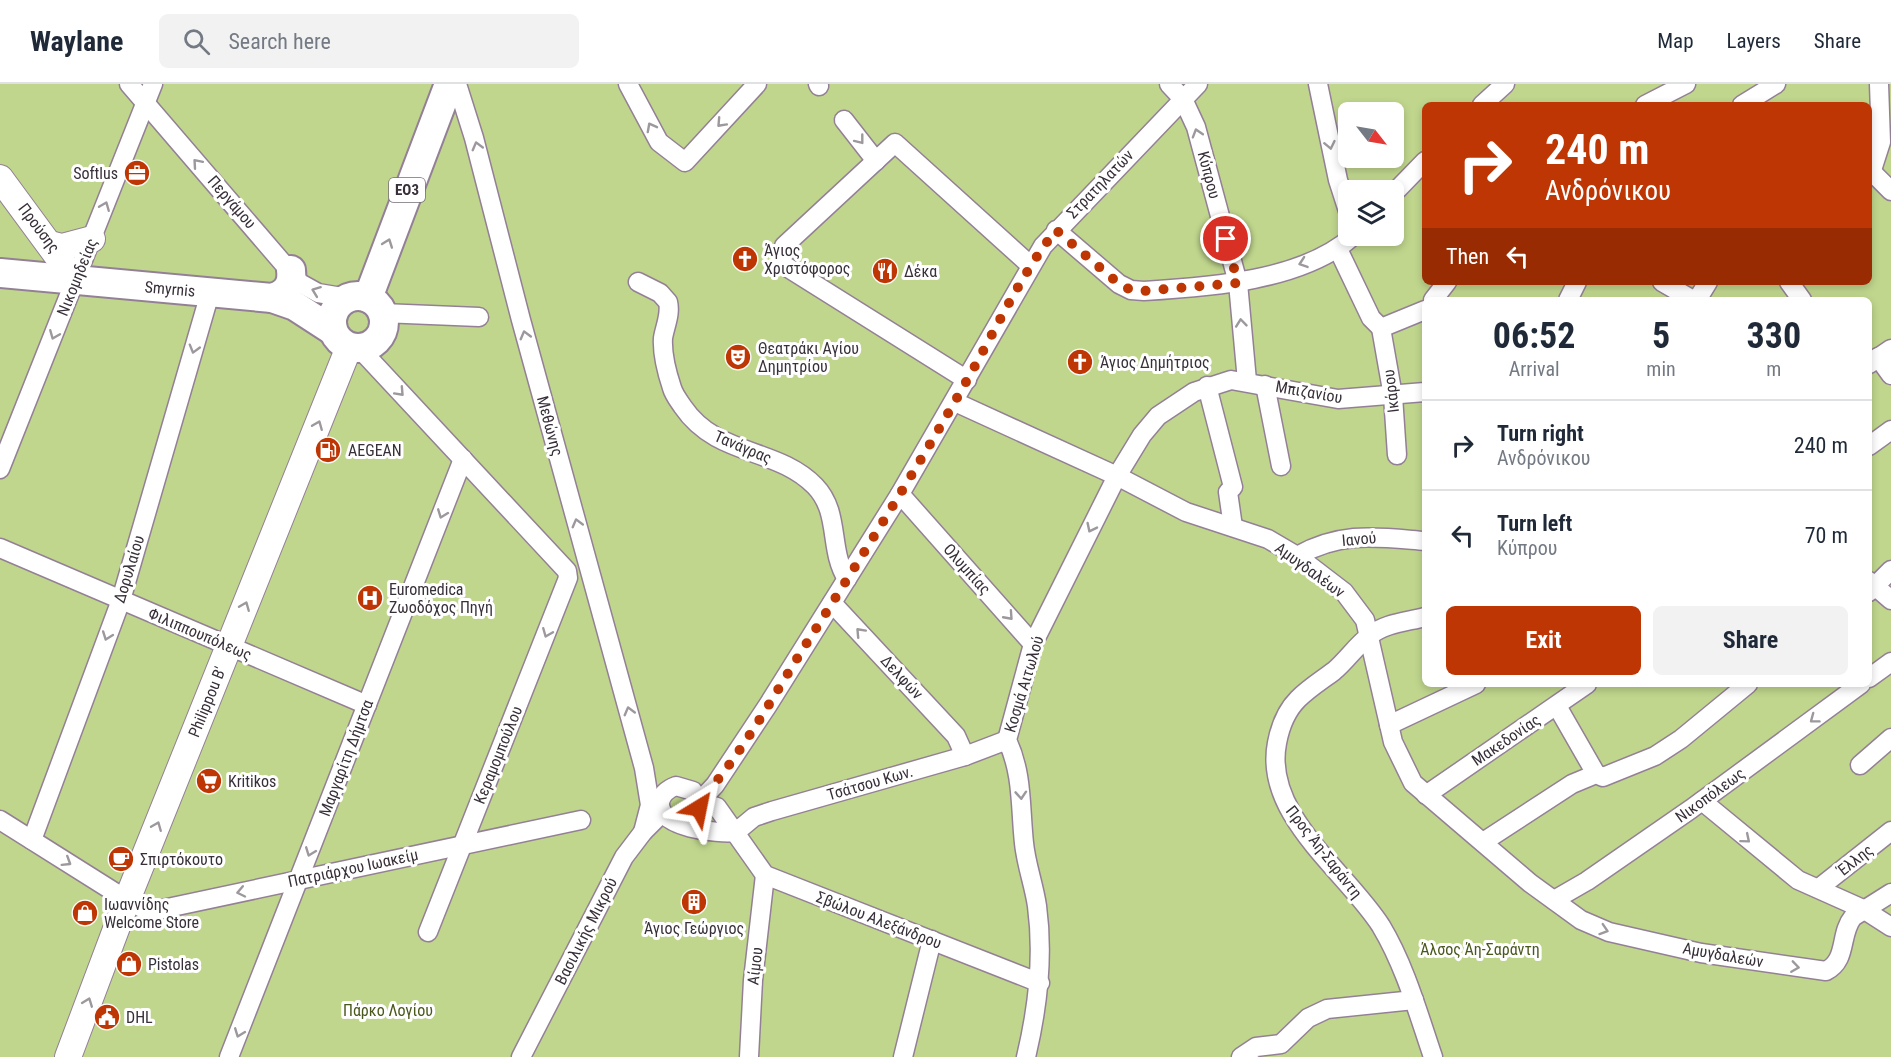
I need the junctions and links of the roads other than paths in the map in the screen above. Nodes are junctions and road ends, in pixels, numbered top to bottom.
1 (129, 84) edge
2 (153, 84) edge
3 (448, 84) edge
4 (457, 84) edge
5 (628, 84) edge
6 (757, 84) edge
7 (1169, 84) edge
8 (1198, 84) edge
9 (1505, 84) edge
10 (1686, 84) edge
11 (1776, 84) edge
12 (1879, 84) edge
13 (1321, 85) edge
14 (1183, 99) junction
15 (1485, 102) edge
16 (1651, 102) edge
17 (1747, 102) edge
18 (146, 103) junction
19 (844, 120) dead end
20 (876, 161) junction
21 (1422, 163) edge
22 (1872, 164) edge
23 (1872, 171) edge
24 (0, 178) edge
25 (1338, 180) edge
26 (1404, 182) edge
27 (1891, 191) edge
28 (1056, 230) junction
29 (92, 239) junction
30 (50, 244) junction
31 (1341, 246) edge
32 (1338, 249) junction
33 (1030, 265) junction
34 (291, 270) junction
35 (0, 273) edge
36 (75, 280) junction
37 (639, 282) dead end
38 (1238, 283) junction
39 (1668, 285) edge
40 (210, 292) junction
41 (1690, 297) edge
42 (272, 298) junction
43 (366, 303) junction
44 (1422, 311) edge
45 (480, 317) dead end
46 (1381, 328) junction
47 (347, 342) junction
48 (1879, 357) edge
49 (1891, 375) edge
50 (967, 380) junction
51 (1256, 383) junction
52 (1207, 386) junction
53 (1422, 392) edge
54 (1393, 396) junction
55 (955, 402) junction
56 (1891, 430) edge
57 (1872, 444) edge
58 (1397, 455) dead end
59 (463, 459) junction
60 (1281, 466) dead end
61 (0, 469) edge
62 (1117, 476) junction
63 (900, 494) junction
64 (1233, 527) junction
65 (1422, 541) edge
66 (0, 548) edge
67 (1297, 556) junction
68 (1891, 570) edge
69 (847, 579) junction
70 (1872, 585) edge
71 (1872, 587) edge
72 (121, 600) junction
73 (1891, 600) edge
74 (832, 603) junction
75 (1422, 619) edge
76 (1370, 635) junction
77 (1034, 644) junction
78 (229, 646) junction
79 (1891, 662) edge
80 (1872, 676) edge
81 (1470, 687) edge
82 (1583, 687) edge
83 (1744, 687) edge
84 (1857, 687) edge
85 (367, 705) junction
86 (1557, 706) junction
87 (1389, 725) junction
88 (1891, 738) edge
89 (1007, 740) junction
90 (965, 756) junction
91 (1860, 765) dead end
92 (644, 768) junction
93 (1596, 774) junction
94 (715, 785) junction
95 (686, 792) junction
96 (1426, 795) junction
97 (1702, 801) junction
98 (717, 807) junction
99 (662, 813) junction
100 (0, 820) edge
101 (581, 820) dead end
102 (682, 824) junction
103 (1891, 831) edge
104 (643, 832) junction
105 (736, 832) junction
106 (32, 840) junction
107 (1483, 842) junction
108 (463, 845) junction
109 (765, 875) junction
110 (299, 879) junction
111 (1819, 888) junction
112 (1891, 893) edge
113 (127, 900) junction
114 (1554, 900) junction
115 (1863, 909) junction
116 (1891, 927) edge
117 (428, 932) dead end
118 (932, 940) junction
119 (1041, 983) junction
120 (1413, 1000) junction
121 (68, 1057) edge
122 (230, 1057) edge
123 (521, 1057) edge
124 (749, 1057) edge
125 (903, 1057) edge
126 (1026, 1057) edge
127 (1241, 1057) edge
128 (1433, 1057) edge

1 - 18 street, Περγάμου
2 - 18 street, Νικομηδείας
43 -> 3 main road, ΕΟ3
92 -> 4 street, Μεθώνης
6 -> 5 street
7 - 14 street, Κύπρου
8 - 14 street, Στρατηλατών
9 - 15 street
10 - 16 street
11 - 17 street
12 - 22 street
13 -> 25 street
14 - 28 street, Στρατηλατών
38 -> 14 street, Κύπρου
29 -> 18 street, Νικομηδείας
34 -> 18 street, Περγάμου
19 -> 20 street
20 - 33 street
20 - 50 street
21 - 26 street
23 - 27 street
24 - 30 main road, Προύσης
28 - 33 street, Στρατηλατών
28 - 38 street
29 - 30 main road
29 - 36 street, Νικομηδείας
30 - 36 main road, Προύσης
31 - 32 street
32 -> 38 street
32 - 46 street
33 - 50 street, Στρατηλατών
34 - 42 main road
43 -> 34 street, Περγάμου
35 - 36 main road, Smyrnis
36 - 40 main road, Smyrnis
36 -> 61 street, Νικομηδείας
37 - 69 street, Τανάγρας
51 -> 38 street, Κύπρου
39 - 41 street
40 - 42 main road, Smyrnis
40 -> 72 street, Δορυλαίου
42 - 47 main road, Smyrnis
43 - 45 street
43 - 47 main road, ΕΟ3
43 - 47 main road, ΕΟ3
44 - 46 street
46 - 54 street, Ικάρου
47 -> 59 street
78 -> 47 main road, Philippou B'
48 - 49 street
50 - 55 street, Στρατηλατών
51 - 52 street, Κοσμά Αιτωλού
51 - 54 street, Μπιζανίου
51 - 60 street, Κύπρου
52 - 62 street, Κοσμά Αιτωλού
52 - 64 street
53 - 54 street, Μπιζανίου
54 - 58 street, Ικάρου
55 - 62 street, Αμυγδαλέων
55 - 63 street, Στρατηλατών
56 - 57 street
59 -> 85 street, Μαργαρίτη Δήμτσα
59 -> 108 street, Κεραμομπούλου
62 - 64 street, Αμυγδαλέων
62 -> 77 street, Κοσμά Αιτωλού
63 - 69 street, Στρατηλατών
63 -> 77 street, Ολυμπίας
64 - 67 street, Αμυγδαλέων
65 - 67 street, Ιανού
66 - 72 street, Φιλιππουπόλεως
67 - 76 street, Αμυγδαλέων
68 - 70 street
69 - 74 street, Στρατηλατών
71 - 73 street
72 - 78 street, Φιλιππουπόλεως
72 -> 106 street, Δορυλαίου
90 -> 74 street, Δελφών
74 - 94 street, Στρατηλατών
75 - 76 street
76 - 87 street, Αμυγδαλέων
76 - 120 street, Προς Άη-Σαράντη
77 - 89 street, Κοσμά Αιτωλού
78 - 85 street, Φιλιππουπόλεως
113 -> 78 main road, Philippou B'
79 - 80 street
81 - 87 street
82 - 86 street, Μακεδονίας
83 - 93 street
84 -> 97 street, Νικοπόλεως
85 -> 110 street, Μαργαρίτη Δήμτσα
86 - 93 street
86 - 96 street, Μακεδονίας
87 - 96 street, Αμυγδαλέων
88 - 91 street
89 - 90 street, Τσάτσου Κων.
89 -> 119 street, Κοσμά Αιτωλού
90 - 105 street, Τσάτσου Κων.
92 - 95 street
92 - 104 street, Μεθώνης
93 - 107 street
94 - 95 street
94 - 98 street
95 - 98 street
95 - 99 street
95 - 102 street
96 - 107 street, Αμυγδαλέων
97 -> 111 street
97 - 114 street, Νικοπόλεως
98 - 105 street
99 - 102 street
99 - 104 street, Βασιλικής Μικρού
100 - 106 street, Πατριάρχου Ιωακείμ
101 - 108 street, Πατριάρχου Ιωακείμ
102 - 105 street
103 - 111 street, Έλλης
104 - 123 street, Βασιλικής Μικρού
105 - 109 street
106 -> 113 street, Πατριάρχου Ιωακείμ
107 - 114 street, Αμυγδαλέων
108 - 110 street, Πατριάρχου Ιωακείμ
108 - 117 street, Κεραμομπούλου
109 - 118 street, Σβώλου Αλεξάνδρου
109 - 124 street, Αίμου
110 -> 113 street, Πατριάρχου Ιωακείμ
110 -> 122 street, Μαργαρίτη Δήμτσα
111 - 115 street
112 - 115 street
121 -> 113 main road, Philippou B'
114 -> 115 street, Αμυγδαλεών
115 - 116 street
118 - 119 street, Σβώλου Αλεξάνδρου
118 - 125 street
119 - 126 street, Κοσμά Αιτωλού
120 - 127 street
120 - 128 street, Προς Άη-Σαράντη

